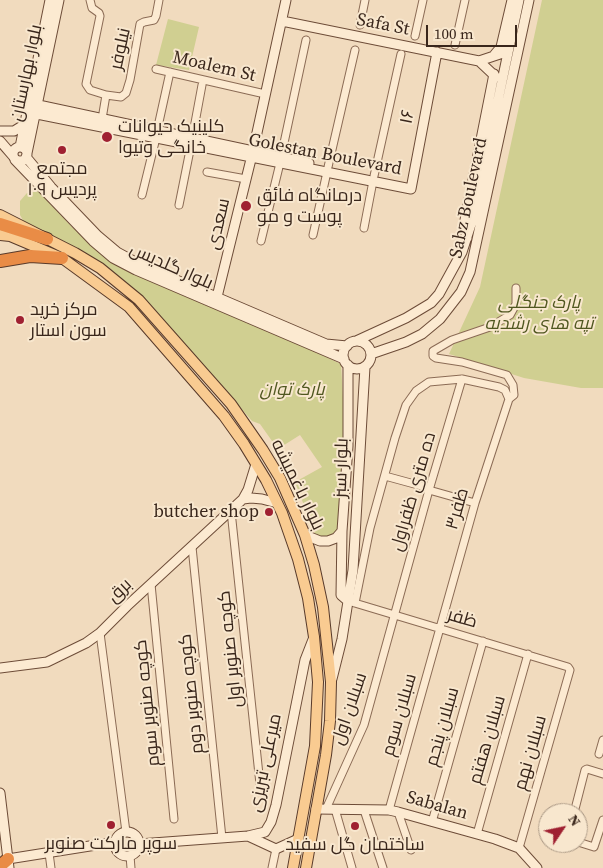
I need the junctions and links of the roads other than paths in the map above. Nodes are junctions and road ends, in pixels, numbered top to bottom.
1 (50, 0) edge
2 (59, 0) edge
3 (90, 0) edge
4 (159, 0) edge
5 (286, 0) edge
6 (365, 0) edge
7 (423, 0) edge
8 (465, 0) edge
9 (512, 0) edge
10 (519, 0) edge
11 (529, 0) edge
12 (282, 21) junction
13 (360, 25) dead end
14 (415, 36) dead end
15 (306, 40) dead end
16 (455, 45) dead end
17 (508, 47) junction
18 (355, 50) dead end
19 (437, 52) junction
20 (401, 54) dead end
21 (491, 57) junction
22 (479, 60) junction
23 (156, 68) dead end
24 (170, 72) junction
25 (494, 74) junction
26 (501, 84) junction
27 (202, 86) dead end
28 (265, 94) junction
29 (106, 95) junction
30 (32, 109) junction
31 (25, 122) junction
32 (101, 123) junction
33 (0, 131) edge
34 (156, 134) junction
35 (0, 141) edge
36 (191, 142) junction
37 (24, 152) junction
38 (252, 154) junction
39 (14, 158) junction
40 (280, 160) junction
41 (328, 170) junction
42 (207, 172) dead end
43 (246, 179) junction
44 (373, 179) junction
45 (412, 187) joint
46 (142, 195) dead end
47 (179, 205) dead end
48 (0, 214) edge
49 (0, 224) edge
50 (364, 228) dead end
51 (3, 235) edge
52 (313, 235) dead end
53 (467, 238) junction
54 (47, 239) junction
55 (261, 241) dead end
56 (62, 258) junction
57 (0, 261) edge
58 (516, 288) dead end
59 (217, 301) junction
60 (356, 341) junction
61 (347, 346) junction
62 (371, 354) junction
63 (346, 362) junction
64 (365, 367) junction
65 (462, 378) junction
66 (509, 399) junction
67 (256, 464) junction
68 (385, 476) junction
69 (429, 489) junction
70 (243, 499) junction
71 (276, 503) junction
72 (475, 503) junction
73 (232, 511) junction
74 (356, 527) junction
75 (370, 528) junction
76 (342, 531) junction
77 (305, 535) junction
78 (192, 547) junction
79 (151, 584) junction
80 (351, 602) junction
81 (395, 615) junction
82 (441, 628) junction
83 (100, 633) junction
84 (314, 637) junction
85 (483, 641) junction
86 (528, 654) junction
87 (568, 667) joint
88 (0, 668) edge
89 (331, 682) junction
90 (603, 740) edge
91 (599, 754) dead end
92 (603, 774) edge
93 (260, 784) dead end
94 (0, 793) edge
95 (577, 803) edge
96 (326, 809) junction
97 (364, 810) junction
98 (389, 810) junction
99 (398, 812) junction
100 (174, 819) dead end
101 (603, 820) edge
102 (432, 822) junction
103 (126, 832) junction
104 (477, 834) junction
105 (248, 836) junction
106 (222, 838) junction
107 (298, 839) junction
108 (115, 842) junction
109 (139, 844) junction
110 (588, 846) edge
111 (519, 848) junction
112 (276, 849) junction
113 (411, 850) dead end
114 (49, 852) junction
115 (130, 856) junction
116 (6, 864) edge
117 (533, 866) edge
118 (51, 868) edge
119 (131, 868) edge
120 (272, 868) edge
121 (293, 868) edge
122 (306, 868) edge
123 (352, 868) edge
124 (383, 868) edge

1 - 30 main road, بلوار بهارستان
2 - 30 main road, بلوار بهارستان
3 - 29 street, نیلوفر
4 - 29 street, نیلوفر
5 - 12 main road, سعدی
6 - 13 street
7 - 14 street
8 - 16 street
9 - 21 main road
10 - 17 main road, Sabz Boulevard
11 - 62 main road, Sabz Boulevard
12 - 19 main road, Safa St
12 - 28 main road, سعدی
15 - 40 street
17 - 21 main road
17 - 26 main road, Sabz Boulevard
18 - 41 street
19 - 22 main road, Safa St
19 - 45 main road, ۱۶
20 - 44 street
21 - 22 main road
22 - 25 main road
23 - 24 street, Moalem St
24 - 28 street, Moalem St
24 - 34 street
25 - 26 main road
25 - 53 main road
26 - 53 main road, Sabz Boulevard
27 - 36 street
28 - 38 main road, سعدی
29 - 32 street
30 - 31 main road, بلوار بهارستان
30 - 32 main road, Golestan Boulevard
30 - 37 main road, بلوار بهارستان
31 - 33 main road
31 - 37 main road, بلوار بهارستان
32 - 34 main road, Golestan Boulevard
34 - 36 main road, Golestan Boulevard
34 - 46 street
35 - 39 main road, بلوار گلدیس
36 - 38 main road, Golestan Boulevard
36 - 47 street
37 - 39 main road
37 - 59 main road, بلوار گلدیس
38 - 40 main road, Golestan Boulevard
38 - 43 main road, سعدی
39 - 59 main road, بلوار گلدیس
40 - 41 main road, Golestan Boulevard
40 - 55 street
41 - 44 main road, Golestan Boulevard
41 - 52 street
42 - 43 street
43 - 59 main road, سعدی
44 - 45 main road, Golestan Boulevard
44 - 50 street
48 - 54 main road, بلوار باغمیشه
49 - 54 highway
51 - 56 main road, بلوار باغمیشه
53 - 60 main road, Sabz Boulevard
54 - 77 main road, بلوار باغمیشه
56 - 57 highway
56 - 67 main road, بلوار باغمیشه
58 - 66 street, ظفر۳
59 - 61 main road, بلوار گلدیس
59 - 63 main road, بلوار گلدیس
60 - 61 main road
60 - 62 main road
61 - 63 main road
62 - 64 main road
63 - 64 main road
63 - 76 main road
64 - 74 main road, بلوار سبز
65 - 66 street
65 - 68 street
65 - 69 street, ده متری ظفراول
66 - 72 street, ظفر۳
67 - 70 main road
67 - 71 main road, بلوار باغمیشه
68 - 69 street
68 - 75 street
69 - 72 street
69 - 81 street, ده متری ظفراول
70 - 71 main road
70 - 73 main road, برق
71 - 84 main road, بلوار باغمیشه
72 - 82 street, ظفر۳
73 - 78 main road, برق
73 - 93 street, کوچه صنوبر اول
74 - 75 street
74 - 80 main road, بلوار سبز
75 - 80 street
76 - 77 main road
76 - 80 main road
77 - 89 main road, بلوار باغمیشه
78 - 79 main road, برق
78 - 106 street, کوچه صنوبر دوم
79 - 83 main road, برق
79 - 100 street, کوچه صنوبر سوم
80 - 81 street, ظفر
80 - 89 main road, بلوار سبز
81 - 82 street, ظفر
81 - 96 street, سبلان اول
82 - 85 street, ظفر
82 - 98 street, سبلان سوم
83 - 88 main road, برق
83 - 103 street
84 - 105 main road, میرعلی تبریزی
84 - 107 main road, بلوار باغمیشه
85 - 86 street, ظفر
85 - 102 street, سبلان پنجم
86 - 87 street, ظفر
86 - 104 street, سبلان هفتم
87 - 111 street, سبلان نهم
89 - 96 main road, بلوار باغمیشه
90 - 91 street
92 - 95 street
94 - 116 main road
96 - 97 main road, Sabalan
96 - 122 main road, بلوار باغمیشه
96 - 123 street
97 - 98 main road, Sabalan
97 - 124 street
98 - 99 main road, Sabalan
99 - 102 main road, Sabalan
99 - 113 street
101 - 110 street
102 - 104 main road, Sabalan
103 - 108 main road
103 - 109 main road
104 - 111 main road, Sabalan
105 - 106 main road, میرعلی تبریزی
105 - 112 main road
106 - 109 main road, میرعلی تبریزی
107 - 112 main road
107 - 121 main road, بلوار باغمیشه
108 - 114 main road
108 - 115 main road
109 - 115 main road
111 - 117 main road
112 - 120 street
114 - 116 main road
114 - 118 street
115 - 119 street

